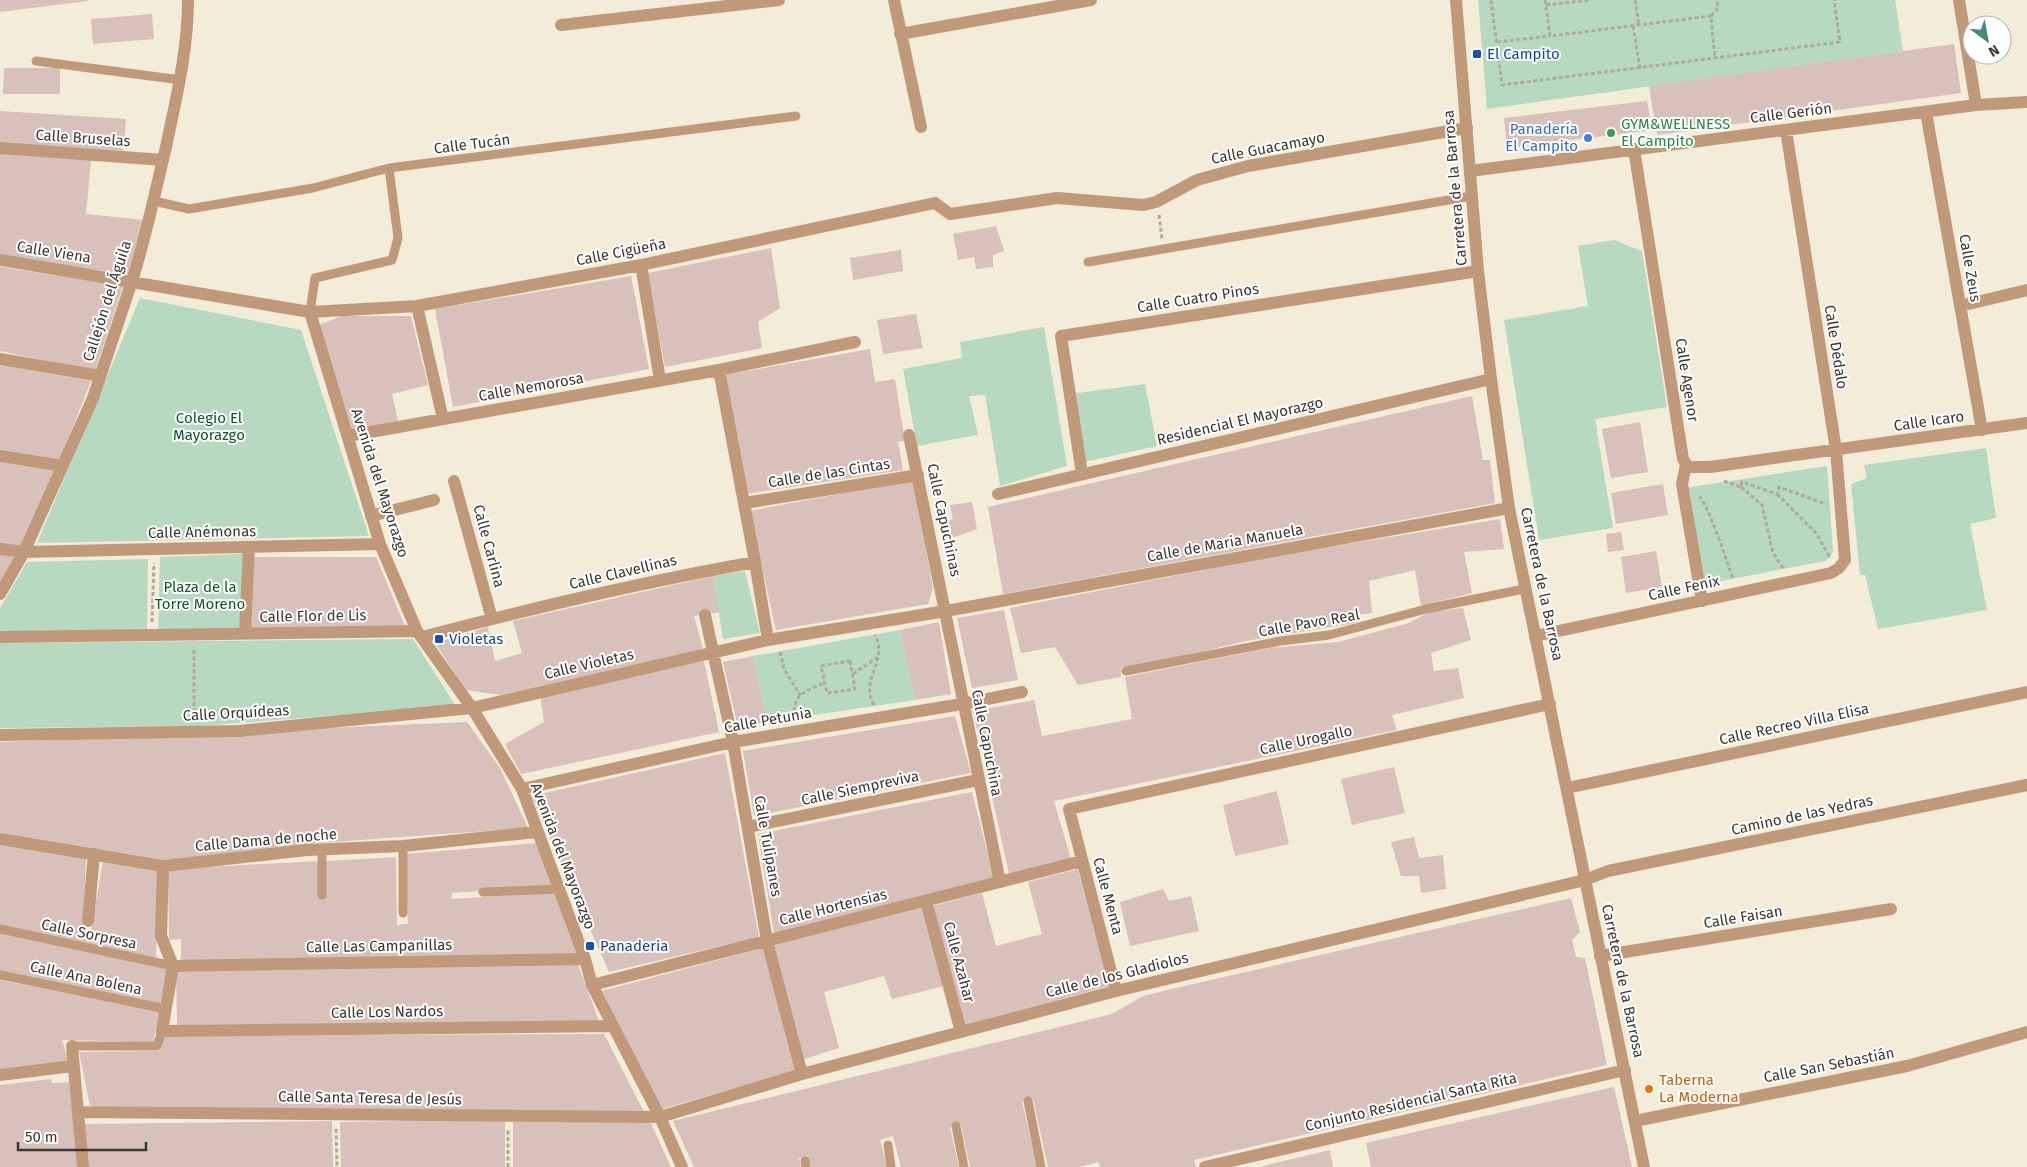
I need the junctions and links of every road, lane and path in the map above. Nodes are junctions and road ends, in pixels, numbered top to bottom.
1 (188, 0) edge
2 (778, 0) edge
3 (894, 0) edge
4 (1091, 0) edge
5 (1456, 0) edge
6 (1491, 0) edge
7 (1546, 0) edge
8 (1591, 0) edge
9 (1635, 0) edge
10 (1717, 0) edge
11 (1834, 0) edge
12 (1959, 0) edge
13 (1546, 5) junction
14 (1711, 16) junction
15 (561, 25) dead end
16 (1639, 25) junction
17 (1633, 26) junction
18 (900, 34) junction
19 (1550, 36) junction
20 (1497, 42) junction
21 (1716, 59) junction
22 (36, 61) dead end
23 (1640, 69) junction
24 (181, 80) junction
25 (2027, 102) edge
26 (1976, 105) junction
27 (1926, 112) junction
28 (796, 116) dead end
29 (920, 128) dead end
30 (1467, 128) junction
31 (1786, 130) junction
32 (0, 148) edge
33 (1634, 149) junction
34 (163, 160) junction
35 (390, 168) junction
36 (1470, 171) junction
37 (1472, 196) junction
38 (154, 201) junction
39 (1156, 202) junction
40 (935, 203) joint
41 (1164, 249) junction
42 (0, 260) edge
43 (1088, 262) dead end
44 (641, 265) junction
45 (1478, 271) junction
46 (132, 281) junction
47 (2027, 290) edge
48 (418, 306) junction
49 (1960, 306) junction
50 (310, 312) junction
51 (855, 342) dead end
52 (0, 359) edge
53 (719, 370) junction
54 (100, 376) junction
55 (1491, 379) junction
56 (660, 380) junction
57 (443, 419) junction
58 (2027, 423) edge
59 (1982, 430) junction
60 (909, 435) dead end
61 (348, 436) junction
62 (1836, 450) junction
63 (0, 456) edge
64 (1686, 465) junction
65 (62, 466) junction
66 (1710, 467) junction
67 (1082, 474) junction
68 (918, 475) junction
69 (454, 481) dead end
70 (1682, 484) junction
71 (1741, 487) junction
72 (998, 494) dead end
73 (1777, 494) junction
74 (434, 500) dead end
75 (746, 503) junction
76 (1509, 508) junction
77 (1840, 509) junction
78 (371, 516) junction
79 (380, 544) junction
80 (249, 547) junction
81 (0, 549) edge
82 (154, 549) junction
83 (24, 552) junction
84 (755, 562) junction
85 (1839, 568) junction
86 (1792, 581) junction
87 (1524, 589) junction
88 (1737, 593) junction
89 (0, 594) edge
90 (1702, 600) junction
91 (946, 611) junction
92 (705, 615) dead end
93 (492, 619) junction
94 (245, 633) junction
95 (194, 634) junction
96 (420, 634) junction
97 (152, 635) junction
98 (875, 635) dead end
99 (1535, 636) junction
100 (0, 637) edge
101 (768, 640) junction
102 (713, 652) junction
103 (780, 652) dead end
104 (878, 656) junction
105 (1126, 671) dead end
106 (852, 675) junction
107 (825, 683) junction
108 (1022, 692) dead end
109 (2027, 692) edge
110 (800, 695) junction
111 (962, 704) junction
112 (1550, 704) junction
113 (876, 707) dead end
114 (472, 708) junction
115 (794, 719) dead end
116 (194, 732) junction
117 (0, 735) edge
118 (733, 742) junction
119 (978, 780) junction
120 (2027, 785) edge
121 (1567, 788) junction
122 (522, 789) junction
123 (1069, 808) joint
124 (748, 827) junction
125 (537, 832) junction
126 (0, 839) edge
127 (402, 846) junction
128 (322, 851) junction
129 (94, 854) junction
130 (1082, 861) junction
131 (163, 866) junction
132 (1585, 880) junction
133 (1000, 882) junction
134 (559, 889) junction
135 (483, 892) dead end
136 (322, 895) dead end
137 (926, 901) junction
138 (1891, 909) dead end
139 (403, 913) dead end
140 (88, 921) dead end
141 (0, 929) edge
142 (767, 941) junction
143 (1600, 956) junction
144 (585, 959) junction
145 (173, 966) junction
146 (0, 975) edge
147 (592, 985) junction
148 (1116, 991) junction
149 (166, 1009) junction
150 (613, 1026) junction
151 (162, 1031) junction
152 (961, 1032) junction
153 (2027, 1032) edge
154 (72, 1046) joint
155 (73, 1066) junction
156 (1625, 1070) junction
157 (802, 1074) junction
158 (0, 1075) edge
159 (1028, 1101) dead end
160 (79, 1112) junction
161 (335, 1113) junction
162 (508, 1116) junction
163 (660, 1117) junction
164 (1635, 1121) junction
165 (956, 1126) dead end
166 (888, 1145) dead end
167 (83, 1167) edge
168 (337, 1167) edge
169 (508, 1167) edge
170 (682, 1167) edge
171 (891, 1167) edge
172 (964, 1167) edge
173 (1041, 1167) edge
174 (1205, 1167) edge
175 (1644, 1167) edge

1 - 24 street, Callejón del Águila
2 - 15 street
3 - 18 street
4 - 18 street
5 - 30 street, Carretera de la Barrosa
6 - 20 path
7 - 13 path
8 - 13 path
9 - 16 path
10 - 14 path
11 - 21 path
12 - 26 street
13 - 19 path
14 - 16 path
14 - 21 path
16 - 17 path
17 - 19 path
17 - 23 path
18 - 29 street
19 - 20 path
20 - 23 path
21 - 23 path
22 - 24 lane
24 - 34 street, Callejón del Águila
25 - 26 street, Calle Gerión
26 - 27 street, Calle Gerión
27 - 31 street, Calle Gerión
27 - 49 street, Calle Zeus
28 - 35 lane, Calle Tucán
30 - 36 street, Carretera de la Barrosa
30 - 39 street, Calle Guacamayo
31 - 33 street, Calle Gerión
31 - 62 street, Calle Dédalo
32 - 34 street, Calle Bruselas
33 - 36 street, Calle Gerión
33 - 64 street, Calle Agenor
34 - 38 street, Callejón del Águila
35 - 38 lane, Calle Tucán
35 - 50 lane
36 - 37 street, Carretera de la Barrosa
37 - 41 lane
37 - 45 street, Carretera de la Barrosa
38 - 46 street, Callejón del Águila
39 - 40 street, Calle Guacamayo
39 - 41 path
40 - 44 street, Calle Cigüeña
41 - 43 lane
42 - 46 street, Calle Viena
44 - 48 street, Calle Cigüeña
44 - 56 street
45 - 55 street, Carretera de la Barrosa
45 - 67 street, Calle Cuatro Pinos
46 - 50 street, Calle Viena
46 - 54 street, Callejón del Águila
47 - 49 street
48 - 50 street, Calle Cigüeña
48 - 57 street
49 - 59 street, Calle Zeus
50 - 61 street, Avenida del Mayorazgo
51 - 53 street, Calle Nemorosa
52 - 54 street
53 - 56 street, Calle Nemorosa
53 - 75 street
54 - 65 street, Callejón del Águila
55 - 67 street, Residencial El Mayorazgo
55 - 76 street, Carretera de la Barrosa
56 - 57 street, Calle Nemorosa
57 - 61 street, Calle Nemorosa
58 - 59 street, Calle Icaro
59 - 62 street, Calle Icaro
60 - 68 street, Calle Capuchinas
61 - 78 street, Avenida del Mayorazgo
62 - 66 street
62 - 77 street, Calle Dédalo
63 - 65 street
64 - 66 street
64 - 70 street
65 - 83 street, Callejón del Águila
66 - 71 path
67 - 72 street, Residencial El Mayorazgo
68 - 75 street, Calle de las Cintas
68 - 91 street, Calle Capuchinas
69 - 93 street, Calle Carlina
70 - 88 path
70 - 90 street
71 - 73 path
71 - 86 path
73 - 77 path
73 - 85 path
74 - 78 street
75 - 84 street
76 - 87 street, Carretera de la Barrosa
76 - 91 street, Calle de Maria Manuela
77 - 85 street, Calle Dédalo
78 - 79 street, Avenida del Mayorazgo
79 - 80 street, Calle Anémonas
79 - 96 street, Avenida del Mayorazgo
80 - 82 street, Calle Anémonas
80 - 94 street
81 - 83 street, Calle Anémonas
82 - 83 street, Calle Anémonas
82 - 97 path
83 - 89 street, Callejón del Águila
84 - 93 street, Calle Clavellinas
84 - 101 street
85 - 86 street, Calle Fenix
86 - 88 street, Calle Fenix
87 - 99 street, Carretera de la Barrosa
87 - 105 lane, Calle Pavo Real
88 - 90 street, Calle Fenix
90 - 99 street, Calle Fenix
91 - 101 street, Calle Violetas
91 - 111 street, Calle Capuchina
92 - 102 street
93 - 96 street, Calle Clavellinas
94 - 95 street, Calle Flor de Lis
94 - 96 street, Calle Flor de Lis
95 - 97 street, Calle Flor de Lis
95 - 116 path
96 - 114 street, Avenida del Mayorazgo
97 - 100 street, Calle Flor de Lis
98 - 104 path
99 - 112 street, Carretera de la Barrosa
101 - 102 street, Calle Violetas
102 - 114 street, Calle Violetas
102 - 118 street, Calle Tulipanes
103 - 110 path
104 - 106 path
104 - 113 path
106 - 107 path
106 - 107 path
107 - 110 path
108 - 111 street, Calle Petunia
109 - 121 street, Calle Recreo Villa Elisa
110 - 115 path
111 - 118 street, Calle Petunia
111 - 119 street, Calle Capuchina
112 - 121 street, Carretera de la Barrosa
112 - 123 street, Calle Urogallo
114 - 116 street, Calle Orquídeas
114 - 122 street, Avenida del Mayorazgo
116 - 117 street, Calle Orquídeas
118 - 122 street, Calle Petunia
118 - 124 street, Calle Tulipanes
119 - 124 street, Calle Siempreviva
119 - 133 street, Calle Capuchina
120 - 132 street, Camino de las Yedras
121 - 132 street, Carretera de la Barrosa
122 - 125 street, Avenida del Mayorazgo
123 - 130 street, Calle Menta
124 - 142 street, Calle Tulipanes
125 - 127 street, Calle Dama de noche
125 - 134 street, Avenida del Mayorazgo
126 - 129 street, Calle Dama de noche
127 - 128 street, Calle Dama de noche
127 - 139 lane
128 - 131 street, Calle Dama de noche
128 - 136 lane
129 - 131 street, Calle Dama de noche
129 - 140 street
130 - 133 street, Calle Hortensias
130 - 148 street, Calle Menta
131 - 145 street
132 - 143 street, Carretera de la Barrosa
132 - 148 street, Calle de los Gladiolos
133 - 137 street, Calle Hortensias
134 - 135 lane
134 - 144 street, Avenida del Mayorazgo
137 - 142 street, Calle Hortensias
137 - 152 street, Calle Azahar
138 - 143 street, Calle Faisan
141 - 145 lane, Calle Sorpresa
142 - 147 street, Calle Hortensias
142 - 157 street, Calle Tulipanes
143 - 156 street, Carretera de la Barrosa
144 - 145 street, Calle Las Campanillas
144 - 147 street, Avenida del Mayorazgo
145 - 149 street
146 - 149 lane, Calle Ana Bolena
147 - 150 street, Avenida del Mayorazgo
148 - 152 street, Calle de los Gladiolos
149 - 151 street
150 - 151 street, Calle Los Nardos
150 - 163 street, Avenida del Mayorazgo
151 - 154 lane
152 - 157 street, Calle de los Gladiolos
153 - 164 street, Calle San Sebastián
154 - 155 street
155 - 158 street
155 - 160 street
156 - 164 street, Carretera de la Barrosa
156 - 174 street, Conjunto Residencial Santa Rita
157 - 163 street, Calle de los Gladiolos
159 - 173 lane
160 - 161 street, Calle Santa Teresa de Jesús
160 - 167 street
161 - 162 street, Calle Santa Teresa de Jesús
161 - 168 path
162 - 163 street, Calle Santa Teresa de Jesús
162 - 169 path
163 - 170 street, Avenida del Mayorazgo
164 - 175 street, Carretera de la Barrosa
165 - 172 lane
166 - 171 lane

